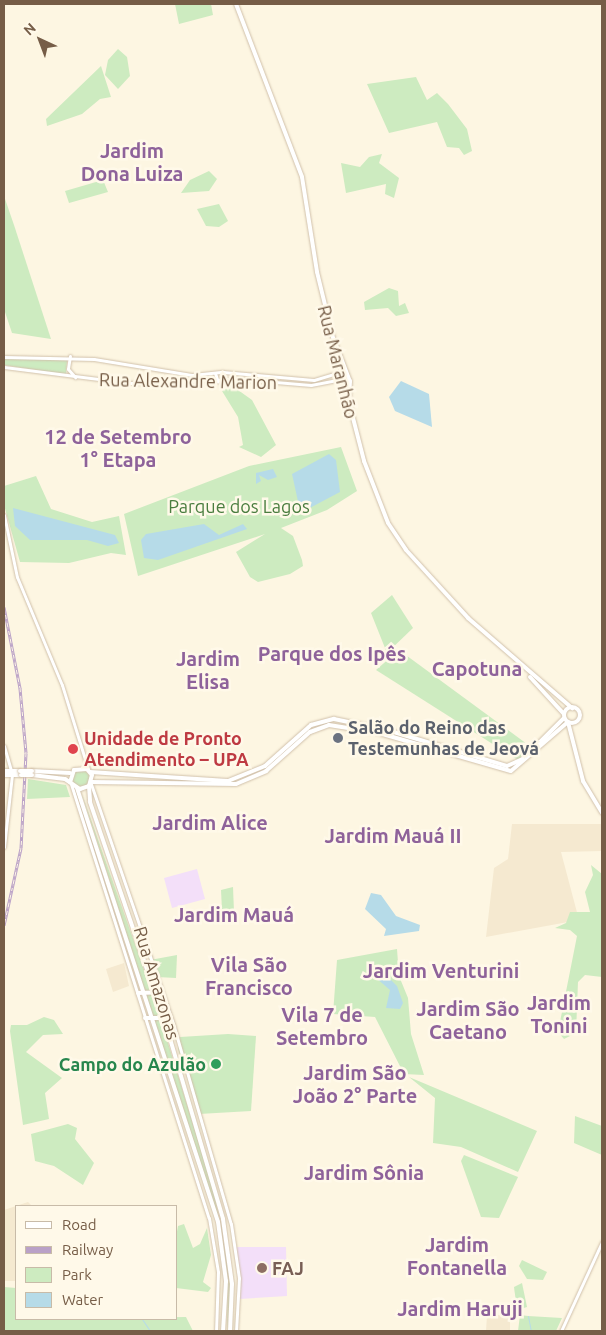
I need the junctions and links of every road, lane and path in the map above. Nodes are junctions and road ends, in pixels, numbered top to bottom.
1 (236, 4) edge
2 (332, 336) junction
3 (70, 356) junction
4 (4, 357) edge
5 (4, 367) edge
6 (347, 369) junction
7 (215, 372) junction
8 (341, 372) junction
9 (349, 376) junction
10 (77, 379) junction
11 (342, 379) junction
12 (218, 382) junction
13 (349, 404) junction
14 (4, 515) edge
15 (528, 673) junction
16 (572, 708) junction
17 (566, 719) junction
18 (577, 722) junction
19 (368, 726) junction
20 (359, 729) junction
21 (572, 732) junction
22 (416, 741) junction
23 (4, 746) edge
24 (291, 746) junction
25 (481, 759) junction
26 (475, 762) junction
27 (4, 771) edge
28 (89, 771) junction
29 (12, 773) junction
30 (32, 773) junction
31 (70, 773) junction
32 (4, 776) edge
33 (90, 784) junction
34 (73, 785) junction
35 (602, 813) edge
36 (4, 847) edge
37 (154, 992) junction
38 (161, 992) junction
39 (138, 993) junction
40 (143, 993) junction
41 (145, 1018) junction
42 (151, 1018) junction
43 (163, 1018) junction
44 (171, 1018) junction
45 (602, 1242) edge
46 (216, 1331) edge
47 (223, 1331) edge
48 (230, 1331) edge
49 (236, 1331) edge
50 (562, 1331) edge

1 - 2 main road, Rua Maranhão
2 - 6 main road
2 - 8 main road, Rua Maranhão
3 - 4 street, Rua Alexandre Marion
3 - 7 street, Rua Alexandre Marion
3 - 10 street
5 - 10 street, Rua Alexandre Marion
6 - 8 main road
6 - 9 main road
7 - 8 street, Rua Alexandre Marion
7 - 12 street
8 - 11 main road, Rua Maranhão
9 - 11 main road
9 - 13 main road
10 - 12 street, Rua Alexandre Marion
11 - 12 street, Rua Alexandre Marion
11 - 13 main road, Rua Maranhão
13 - 15 main road, Rua Maranhão
14 - 28 street
15 - 16 main road, Rua Maranhão
15 - 17 main road, Rua Maranhão
16 - 17 main road
16 - 18 main road
17 - 18 main road
17 - 21 main road, Rua Maranhão
17 - 25 main road
17 - 26 main road
18 - 21 main road
19 - 20 main road
19 - 22 main road
19 - 24 main road
20 - 22 main road
20 - 24 main road
21 - 35 main road, Rua Maranhão
22 - 25 main road
22 - 26 main road
23 - 29 street
24 - 28 main road
24 - 33 main road
25 - 26 main road
27 - 29 main road
28 - 31 main road
28 - 33 main road
29 - 30 main road, bridge
29 - 32 main road
29 - 36 street
30 - 31 main road
30 - 34 main road
31 - 34 main road
33 - 34 main road
33 - 37 main road
33 - 38 street, Rua Amazonas
34 - 39 street
34 - 40 main road
37 - 38 main road
37 - 40 main road
37 - 43 main road
38 - 44 street, Rua Amazonas
39 - 40 main road
39 - 41 street
40 - 42 main road
41 - 42 main road
41 - 46 street
42 - 43 main road
42 - 47 main road
43 - 44 main road
43 - 48 main road
44 - 49 street, Rua Amazonas
45 - 50 street

